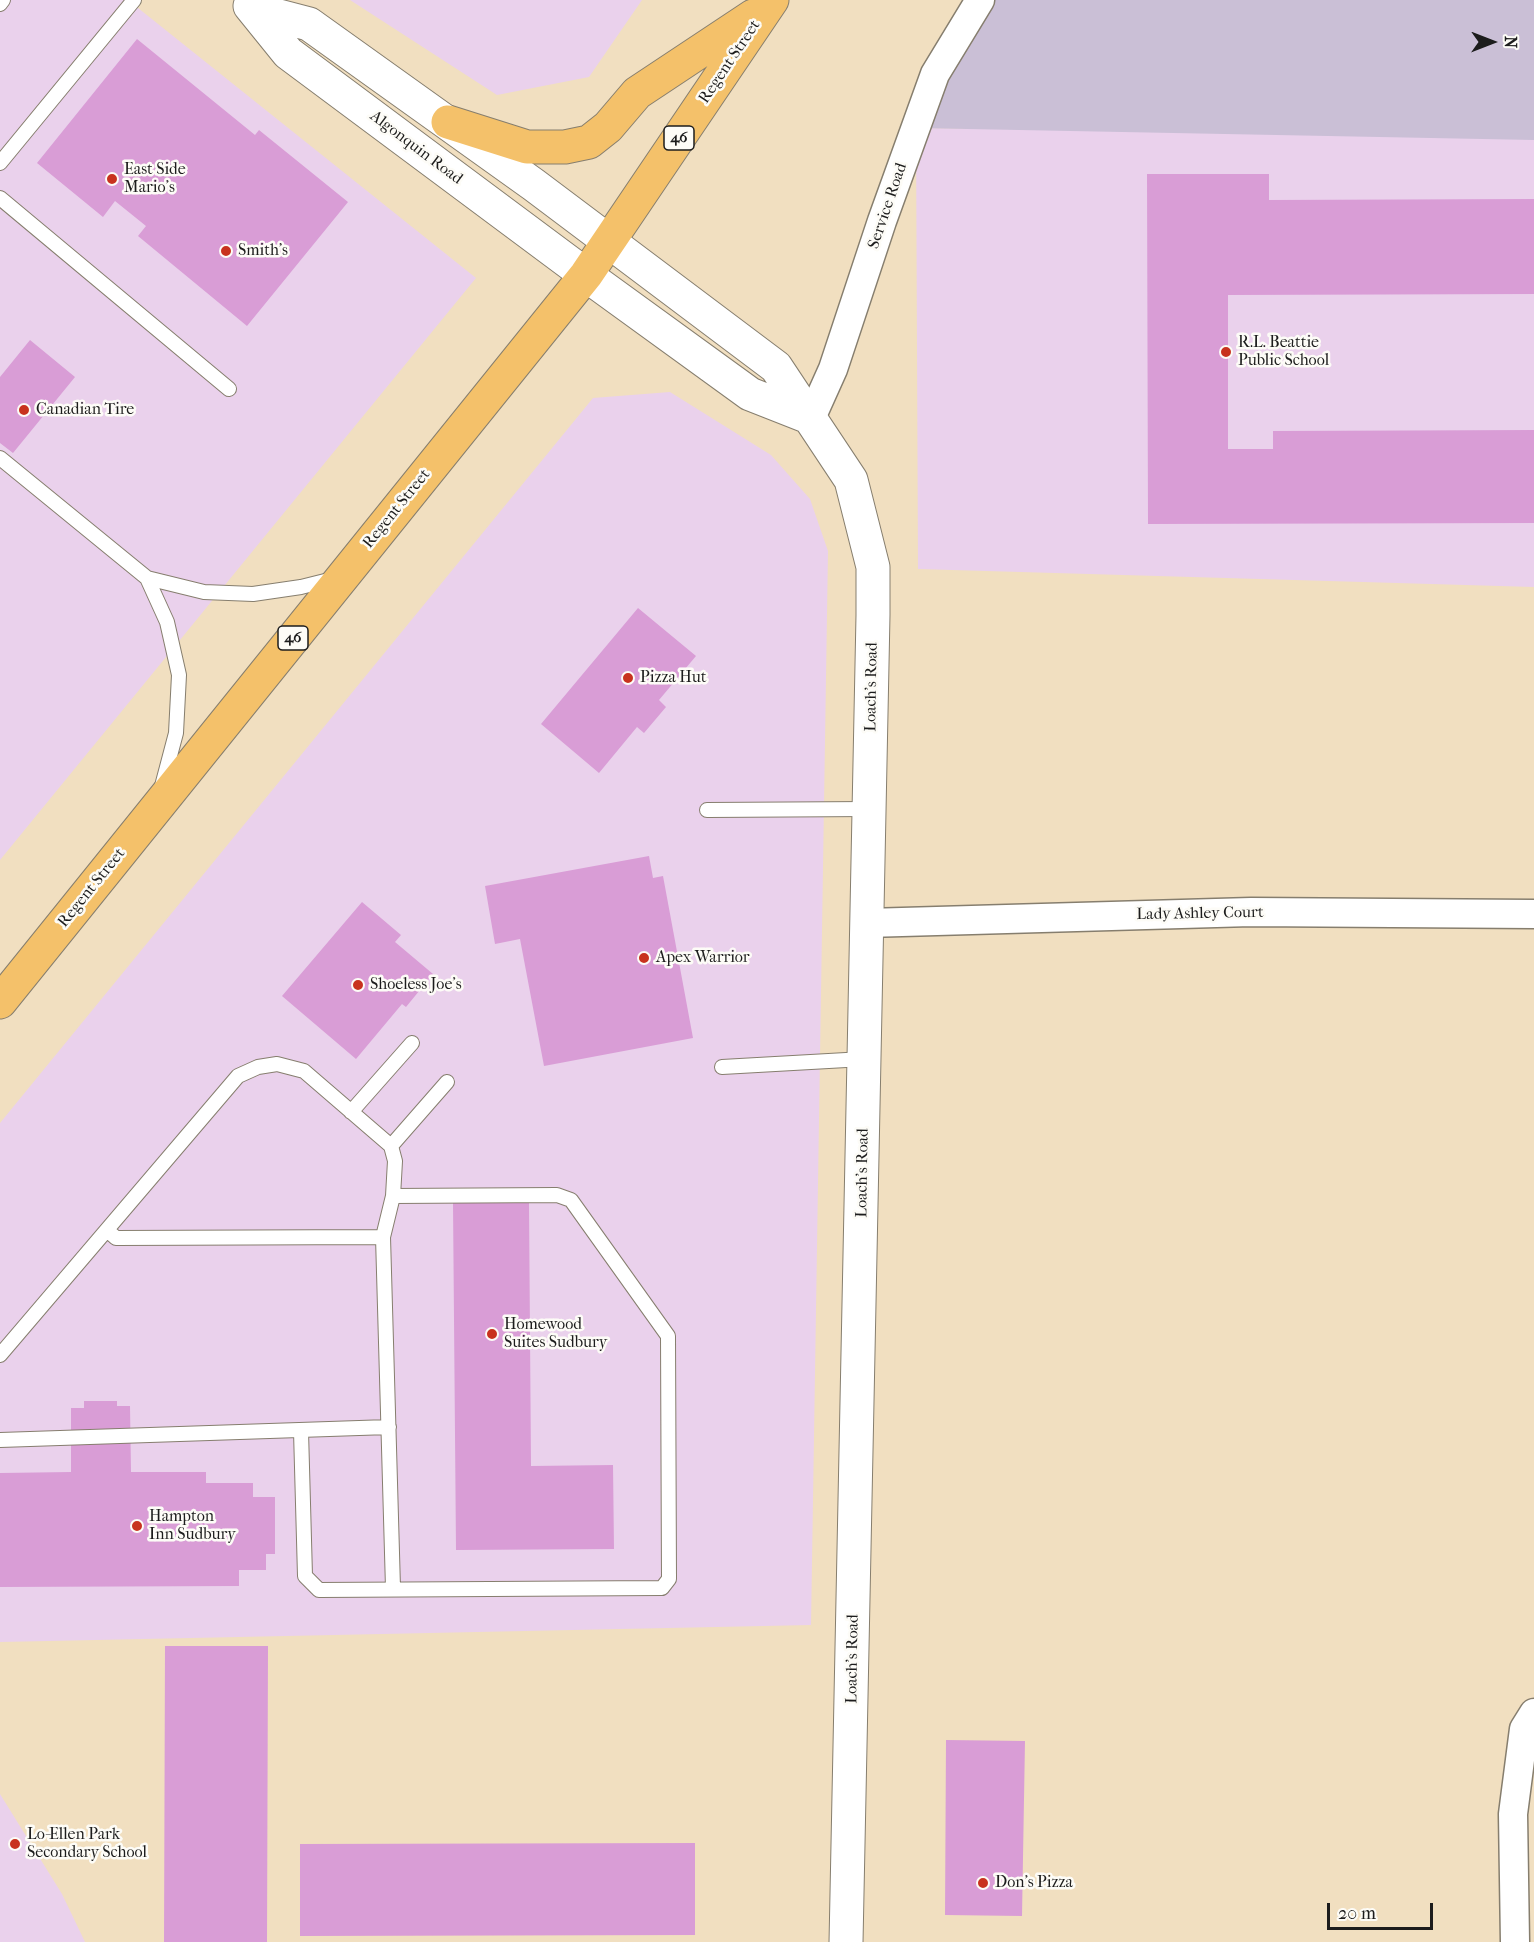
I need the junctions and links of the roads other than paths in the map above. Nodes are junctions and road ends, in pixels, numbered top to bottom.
1 (3, 0) edge
2 (134, 0) edge
3 (980, 0) edge
4 (769, 3) edge
5 (0, 4) edge
6 (250, 5) edge
7 (448, 122) junction
8 (0, 163) edge
9 (0, 198) edge
10 (609, 241) junction
11 (586, 275) junction
12 (229, 389) dead end
13 (810, 418) junction
14 (0, 458) edge
15 (343, 576) junction
16 (147, 578) junction
17 (156, 808) junction
18 (869, 809) junction
19 (707, 810) dead end
20 (1534, 914) edge
21 (867, 922) junction
22 (0, 1002) edge
23 (412, 1044) dead end
24 (864, 1059) junction
25 (722, 1067) dead end
26 (447, 1082) dead end
27 (351, 1112) junction
28 (391, 1146) junction
29 (393, 1196) junction
30 (108, 1230) junction
31 (383, 1237) junction
32 (0, 1356) edge
33 (389, 1427) junction
34 (302, 1431) junction
35 (0, 1440) edge
36 (393, 1588) junction
37 (1534, 1713) edge
38 (846, 1942) edge
39 (1515, 1942) edge

1 - 5 lane
2 - 8 lane
3 - 13 street, Service Road
4 - 7 main road
4 - 10 main road, Regent Street / 46
6 - 7 street, Algonquin Road
6 - 11 street, Algonquin Road
7 - 10 street, Algonquin Road
9 - 12 lane
10 - 11 main road, Regent Street / 46
10 - 13 street, Loach's Road
11 - 13 street
11 - 15 main road, Regent Street / 46
13 - 18 street, Loach's Road
14 - 16 lane
15 - 16 lane
15 - 17 main road, Regent Street / 46
16 - 17 lane
17 - 22 main road, Regent Street / 46
18 - 19 lane
18 - 21 street, Loach's Road
20 - 21 street, Lady Ashley Court
21 - 24 street, Loach's Road
23 - 27 lane
24 - 25 lane
24 - 38 street, Loach's Road
26 - 28 lane
27 - 28 lane
27 - 30 lane
28 - 29 lane
29 - 31 lane
29 - 36 lane
30 - 31 lane
30 - 32 lane
31 - 33 lane
33 - 34 lane
33 - 36 lane
34 - 35 lane
34 - 36 lane
37 - 39 street

